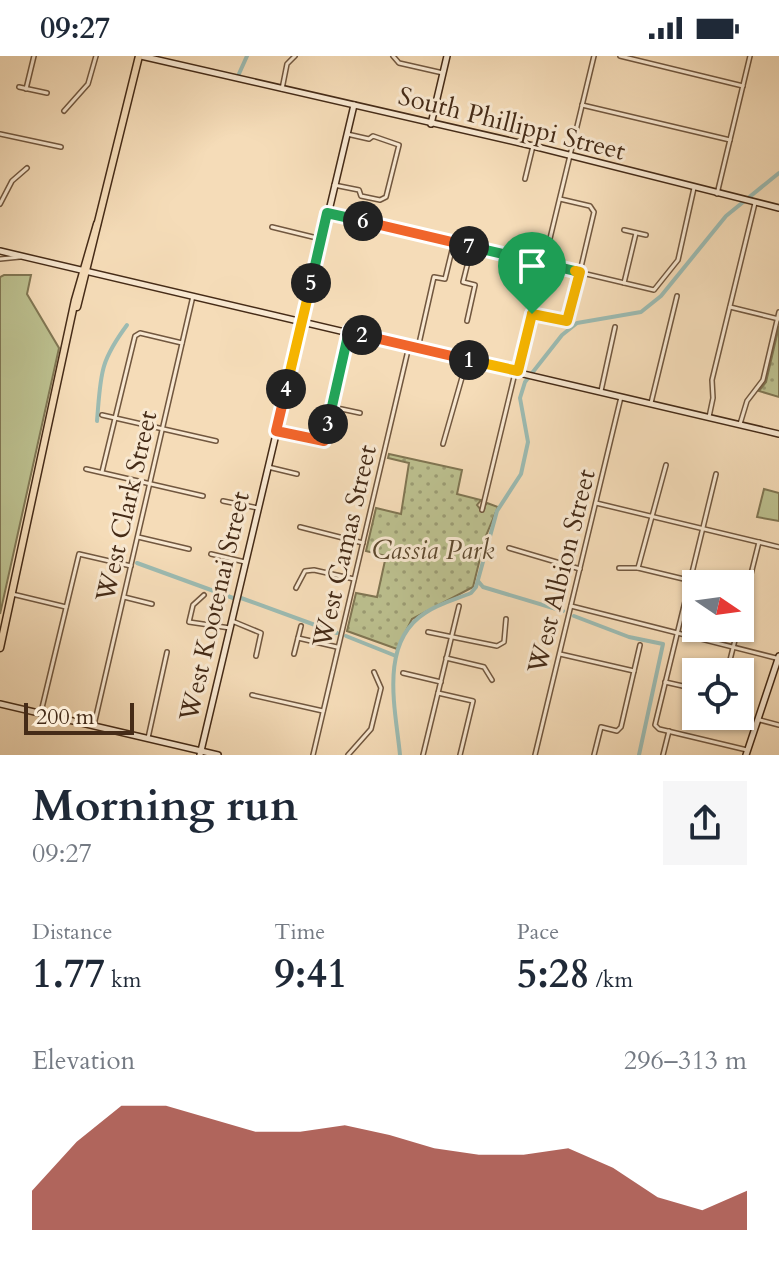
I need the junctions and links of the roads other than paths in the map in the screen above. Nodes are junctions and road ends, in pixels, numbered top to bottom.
1 (34, 56) edge
2 (96, 56) edge
3 (140, 56) edge
4 (295, 56) edge
5 (447, 56) edge
6 (594, 56) edge
7 (620, 56) edge
8 (750, 56) edge
9 (394, 58) edge
10 (443, 73) junction
11 (743, 86) junction
12 (19, 87) dead end
13 (26, 89) junction
14 (282, 89) junction
15 (47, 93) dead end
16 (354, 105) junction
17 (582, 105) junction
18 (64, 111) dead end
19 (431, 124) junction
20 (0, 134) edge
21 (347, 134) junction
22 (730, 140) junction
23 (533, 146) junction
24 (61, 147) dead end
25 (569, 156) junction
26 (27, 168) dead end
27 (525, 179) dead end
28 (334, 185) junction
29 (694, 188) junction
30 (717, 194) junction
31 (560, 199) junction
32 (753, 202) junction
33 (0, 204) edge
34 (779, 208) edge
35 (327, 213) junction
36 (272, 227) dead end
37 (624, 230) dead end
38 (636, 233) junction
39 (646, 235) dead end
40 (321, 239) junction
41 (454, 242) junction
42 (472, 246) junction
43 (0, 251) edge
44 (23, 257) junction
45 (0, 259) edge
46 (545, 264) junction
47 (86, 269) junction
48 (580, 272) junction
49 (624, 283) junction
50 (193, 295) junction
51 (677, 296) dead end
52 (730, 307) junction
53 (779, 312) edge
54 (532, 314) junction
55 (778, 319) edge
56 (301, 320) junction
57 (467, 321) dead end
58 (615, 327) dead end
59 (349, 331) junction
60 (182, 343) junction
61 (409, 346) junction
62 (418, 348) junction
63 (467, 359) junction
64 (517, 371) junction
65 (601, 391) junction
66 (622, 396) junction
67 (651, 403) junction
68 (332, 407) junction
69 (360, 413) dead end
70 (102, 415) dead end
71 (709, 417) junction
72 (115, 418) junction
73 (740, 424) junction
74 (162, 429) junction
75 (276, 431) junction
76 (779, 434) edge
77 (216, 441) dead end
78 (443, 444) dead end
79 (666, 465) dead end
80 (268, 467) junction
81 (86, 469) dead end
82 (102, 472) junction
83 (297, 474) dead end
84 (716, 474) dead end
85 (150, 484) junction
86 (203, 496) dead end
87 (223, 501) dead end
88 (596, 502) junction
89 (258, 508) junction
90 (482, 510) dead end
91 (652, 516) junction
92 (300, 527) dead end
93 (705, 529) junction
94 (138, 537) junction
95 (759, 542) junction
96 (363, 543) junction
97 (779, 547) edge
98 (509, 548) dead end
99 (189, 549) dead end
100 (211, 554) dead end
101 (245, 562) junction
102 (131, 566) junction
103 (619, 568) dead end
104 (638, 568) junction
105 (580, 569) junction
106 (695, 570) edge
107 (752, 570) edge
108 (354, 579) junction
109 (682, 579) edge
110 (296, 588) dead end
111 (12, 594) junction
112 (204, 595) dead end
113 (124, 597) junction
114 (152, 604) dead end
115 (459, 606) dead end
116 (571, 606) junction
117 (66, 607) junction
118 (506, 619) dead end
119 (231, 624) junction
120 (682, 624) edge
121 (301, 626) dead end
122 (428, 632) dead end
123 (680, 633) junction
124 (452, 635) junction
125 (298, 638) junction
126 (734, 642) edge
127 (640, 645) dead end
128 (733, 646) junction
129 (337, 647) junction
130 (0, 648) edge
131 (167, 652) dead end
132 (294, 654) dead end
133 (559, 654) junction
134 (256, 656) dead end
135 (446, 658) junction
136 (730, 658) edge
137 (779, 658) edge
138 (634, 671) junction
139 (374, 672) dead end
140 (403, 673) dead end
141 (492, 680) dead end
142 (441, 682) junction
143 (665, 682) junction
144 (682, 686) edge
145 (438, 693) junction
146 (252, 695) dead end
147 (0, 704) edge
148 (323, 711) junction
149 (41, 712) junction
150 (758, 720) junction
151 (94, 725) junction
152 (779, 725) edge
153 (669, 731) junction
154 (148, 738) junction
155 (201, 753) edge
156 (747, 753) edge
157 (218, 755) edge
158 (313, 755) edge
159 (348, 755) edge
160 (423, 755) edge
161 (460, 755) edge
162 (535, 755) edge
163 (594, 755) edge
164 (663, 755) edge

1 - 13 street
2 - 18 street
3 - 14 street, South Phillippi Street
3 - 47 main road
4 - 14 street
5 - 10 street
6 - 17 street
7 - 11 street
8 - 11 street
9 - 10 street
10 - 19 street
11 - 22 street
12 - 13 street
13 - 15 street
14 - 16 street, South Phillippi Street
16 - 19 street, South Phillippi Street
16 - 21 street, West Kootenai Street
17 - 22 street
17 - 25 street
19 - 23 street, South Phillippi Street
20 - 24 street
21 - 28 street, West Kootenai Street
21 - 28 street
22 - 30 street
23 - 25 street, South Phillippi Street
23 - 27 street
25 - 29 street, South Phillippi Street
25 - 31 street
26 - 33 street
28 - 35 street, West Kootenai Street
29 - 30 street, South Phillippi Street
29 - 49 street
30 - 32 street, South Phillippi Street
31 - 46 street
31 - 48 street
32 - 34 street, South Phillippi Street
32 - 52 street
35 - 40 street, West Kootenai Street
35 - 41 street
36 - 40 street
37 - 38 street
38 - 39 street
38 - 49 street
40 - 56 street, West Kootenai Street
41 - 42 street
41 - 62 street
42 - 46 street
42 - 57 street
43 - 44 street
44 - 45 street
44 - 47 street
46 - 48 street
46 - 54 street
47 - 50 street
47 - 111 main road
48 - 49 street
48 - 54 street
50 - 56 street
50 - 60 street, West Clark Street
51 - 67 street
52 - 55 street
52 - 71 street
53 - 55 street
54 - 64 street
55 - 73 street
56 - 59 street
56 - 75 street, West Kootenai Street
58 - 65 street
59 - 61 street
59 - 68 street
60 - 72 street
60 - 74 street, West Clark Street
61 - 62 street
61 - 96 street, West Camas Street
62 - 63 street
63 - 64 street
63 - 78 street
64 - 65 street
64 - 90 street
65 - 66 street
66 - 67 street
66 - 88 street, West Albion Street
67 - 71 street
68 - 69 street
68 - 75 street
70 - 72 street
71 - 73 street
72 - 74 street
72 - 82 street
73 - 76 street
74 - 77 street
74 - 85 street, West Clark Street
75 - 80 street, West Kootenai Street
79 - 91 street
80 - 83 street, West Kootenai Street
80 - 89 street, West Kootenai Street
81 - 82 street
82 - 85 street
84 - 93 street
85 - 86 street
85 - 94 street, West Clark Street
87 - 89 street
88 - 91 street
88 - 105 street, West Albion Street
89 - 101 street, West Kootenai Street
91 - 93 street
91 - 104 street
92 - 96 street
93 - 95 street
93 - 106 street
94 - 99 street
94 - 102 street, West Clark Street
95 - 97 street
95 - 107 street
96 - 108 street, West Camas Street
98 - 105 street
100 - 101 street
101 - 119 street, West Kootenai Street
102 - 113 street, West Clark Street
102 - 117 street
103 - 104 street
104 - 109 street
105 - 116 street, West Albion Street
108 - 110 street
108 - 129 street, West Camas Street
111 - 117 street
111 - 130 main road
112 - 119 street
113 - 114 street
113 - 151 street, West Clark Street
115 - 124 street
116 - 123 street
116 - 133 street, West Albion Street
117 - 149 street
118 - 124 street
119 - 134 street
119 - 155 street, West Kootenai Street
120 - 123 street
121 - 125 street
122 - 124 street
123 - 128 street
123 - 143 street
124 - 135 street
125 - 129 street
125 - 132 street
126 - 128 street
127 - 138 street
128 - 136 street
128 - 137 street
129 - 148 street, West Camas Street
131 - 154 street
133 - 138 street
133 - 162 street, West Albion Street
135 - 141 street
135 - 142 street
137 - 150 street
138 - 163 street
139 - 159 street
140 - 142 street
142 - 145 street
143 - 144 street
143 - 153 street
145 - 160 street
145 - 161 street
146 - 148 street
147 - 149 street
148 - 158 street, West Camas Street
149 - 151 street
150 - 152 street
150 - 156 street
151 - 154 street
153 - 156 street
153 - 164 street
154 - 155 street
155 - 157 street

